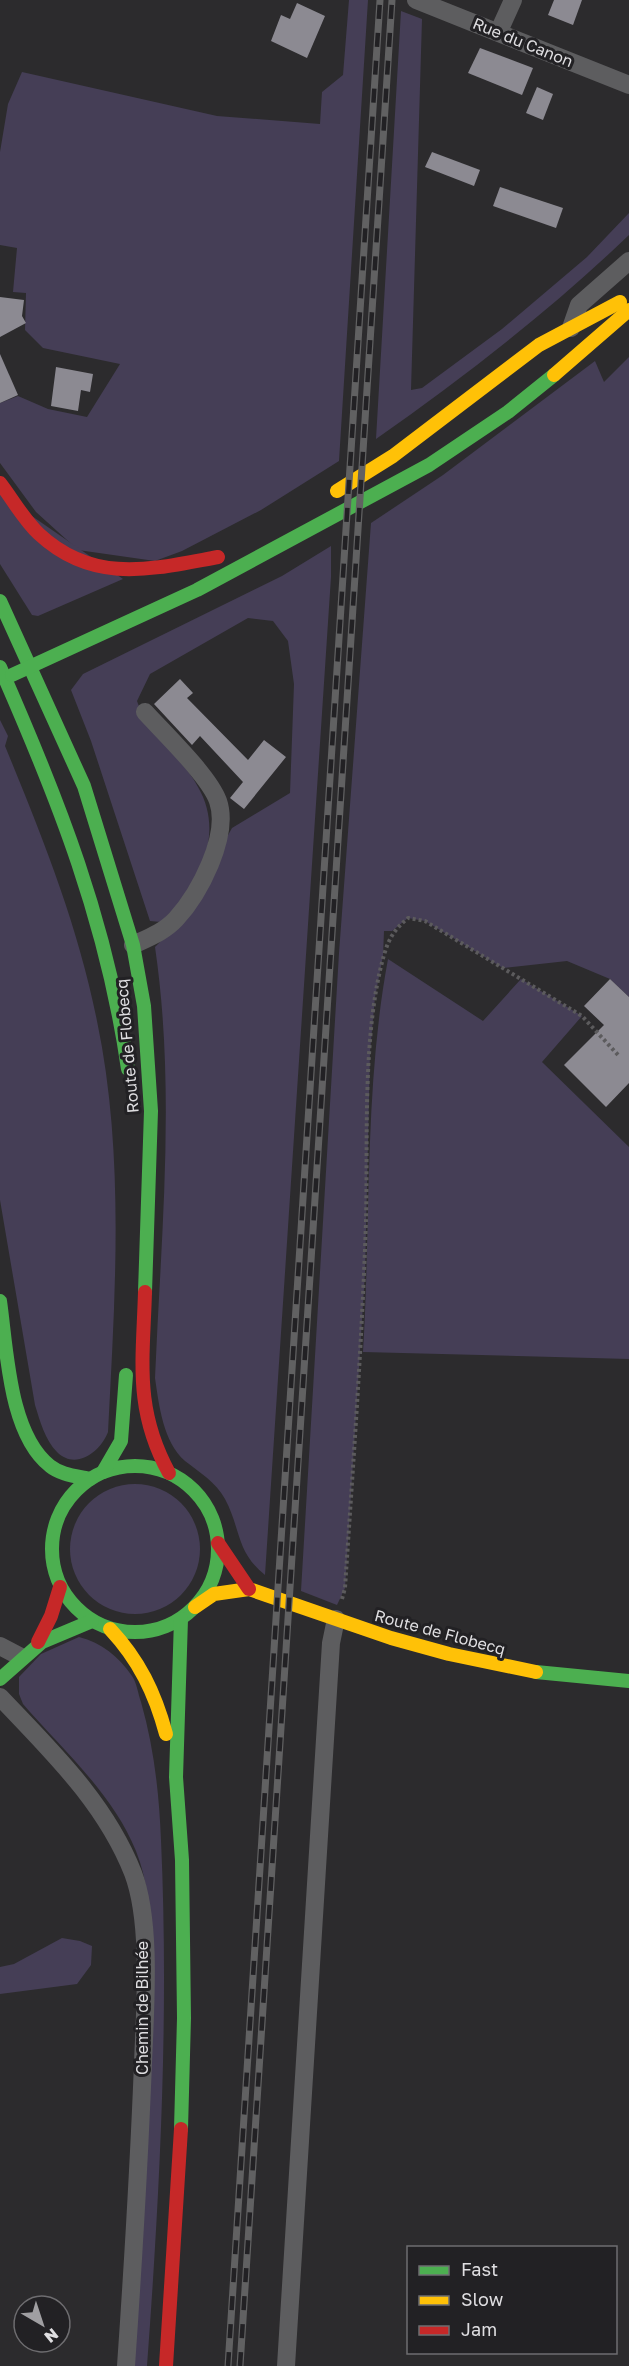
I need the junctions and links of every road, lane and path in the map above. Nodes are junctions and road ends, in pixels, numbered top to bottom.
1 (416, 0) edge
2 (513, 0) edge
3 (499, 31) junction
4 (629, 85) edge
5 (629, 261) edge
6 (629, 296) edge
7 (629, 310) edge
8 (571, 328) junction
9 (0, 483) edge
10 (327, 497) dead end
11 (168, 580) dead end
12 (0, 601) edge
13 (32, 644) dead end
14 (0, 658) edge
15 (50, 658) junction
16 (0, 667) edge
17 (0, 681) edge
18 (0, 694) edge
19 (145, 712) dead end
20 (132, 945) junction
21 (619, 1056) dead end
22 (130, 1082) dead end
23 (135, 1166) dead end
24 (133, 1223) dead end
25 (0, 1301) edge
26 (127, 1360) dead end
27 (0, 1383) edge
28 (29, 1466) dead end
29 (103, 1472) junction
30 (169, 1473) junction
31 (90, 1479) junction
32 (50, 1502) dead end
33 (57, 1519) junction
34 (218, 1543) junction
35 (60, 1587) junction
36 (249, 1589) junction
37 (195, 1607) junction
38 (181, 1619) junction
39 (336, 1619) junction
40 (92, 1621) junction
41 (110, 1629) junction
42 (38, 1642) junction
43 (0, 1646) edge
44 (21, 1657) junction
45 (0, 1679) edge
46 (629, 1681) edge
47 (0, 1698) edge
48 (176, 1777) junction
49 (126, 2366) edge
50 (166, 2366) edge
51 (286, 2366) edge

1 - 3 street, Rue du Canon
2 - 3 street
3 - 4 street, Rue du Canon
5 - 8 street
6 - 8 main road
7 - 15 main road
8 - 10 main road
9 - 11 main road
12 - 20 main road, Route de Flobecq
13 - 14 main road
15 - 17 main road
15 - 18 main road
16 - 22 main road, Route de Flobecq
19 - 20 street
20 - 30 main road, Route de Flobecq
21 - 39 path
23 - 24 main road
25 - 31 main road
26 - 29 main road
27 - 28 main road
29 - 30 main road
29 - 31 main road
30 - 34 main road
31 - 33 main road
32 - 33 main road
33 - 35 main road
34 - 36 main road
34 - 37 main road
35 - 40 main road
35 - 42 main road
36 - 37 main road, Route de Flobecq
36 - 39 main road, Route de Flobecq
37 - 38 main road
38 - 41 main road
38 - 48 main road
39 - 46 main road, Route de Flobecq
39 - 51 street
40 - 41 main road
40 - 42 main road
41 - 48 main road
42 - 44 main road
43 - 44 street
44 - 45 main road
47 - 49 street, Chemin de Bilhée
48 - 50 main road

